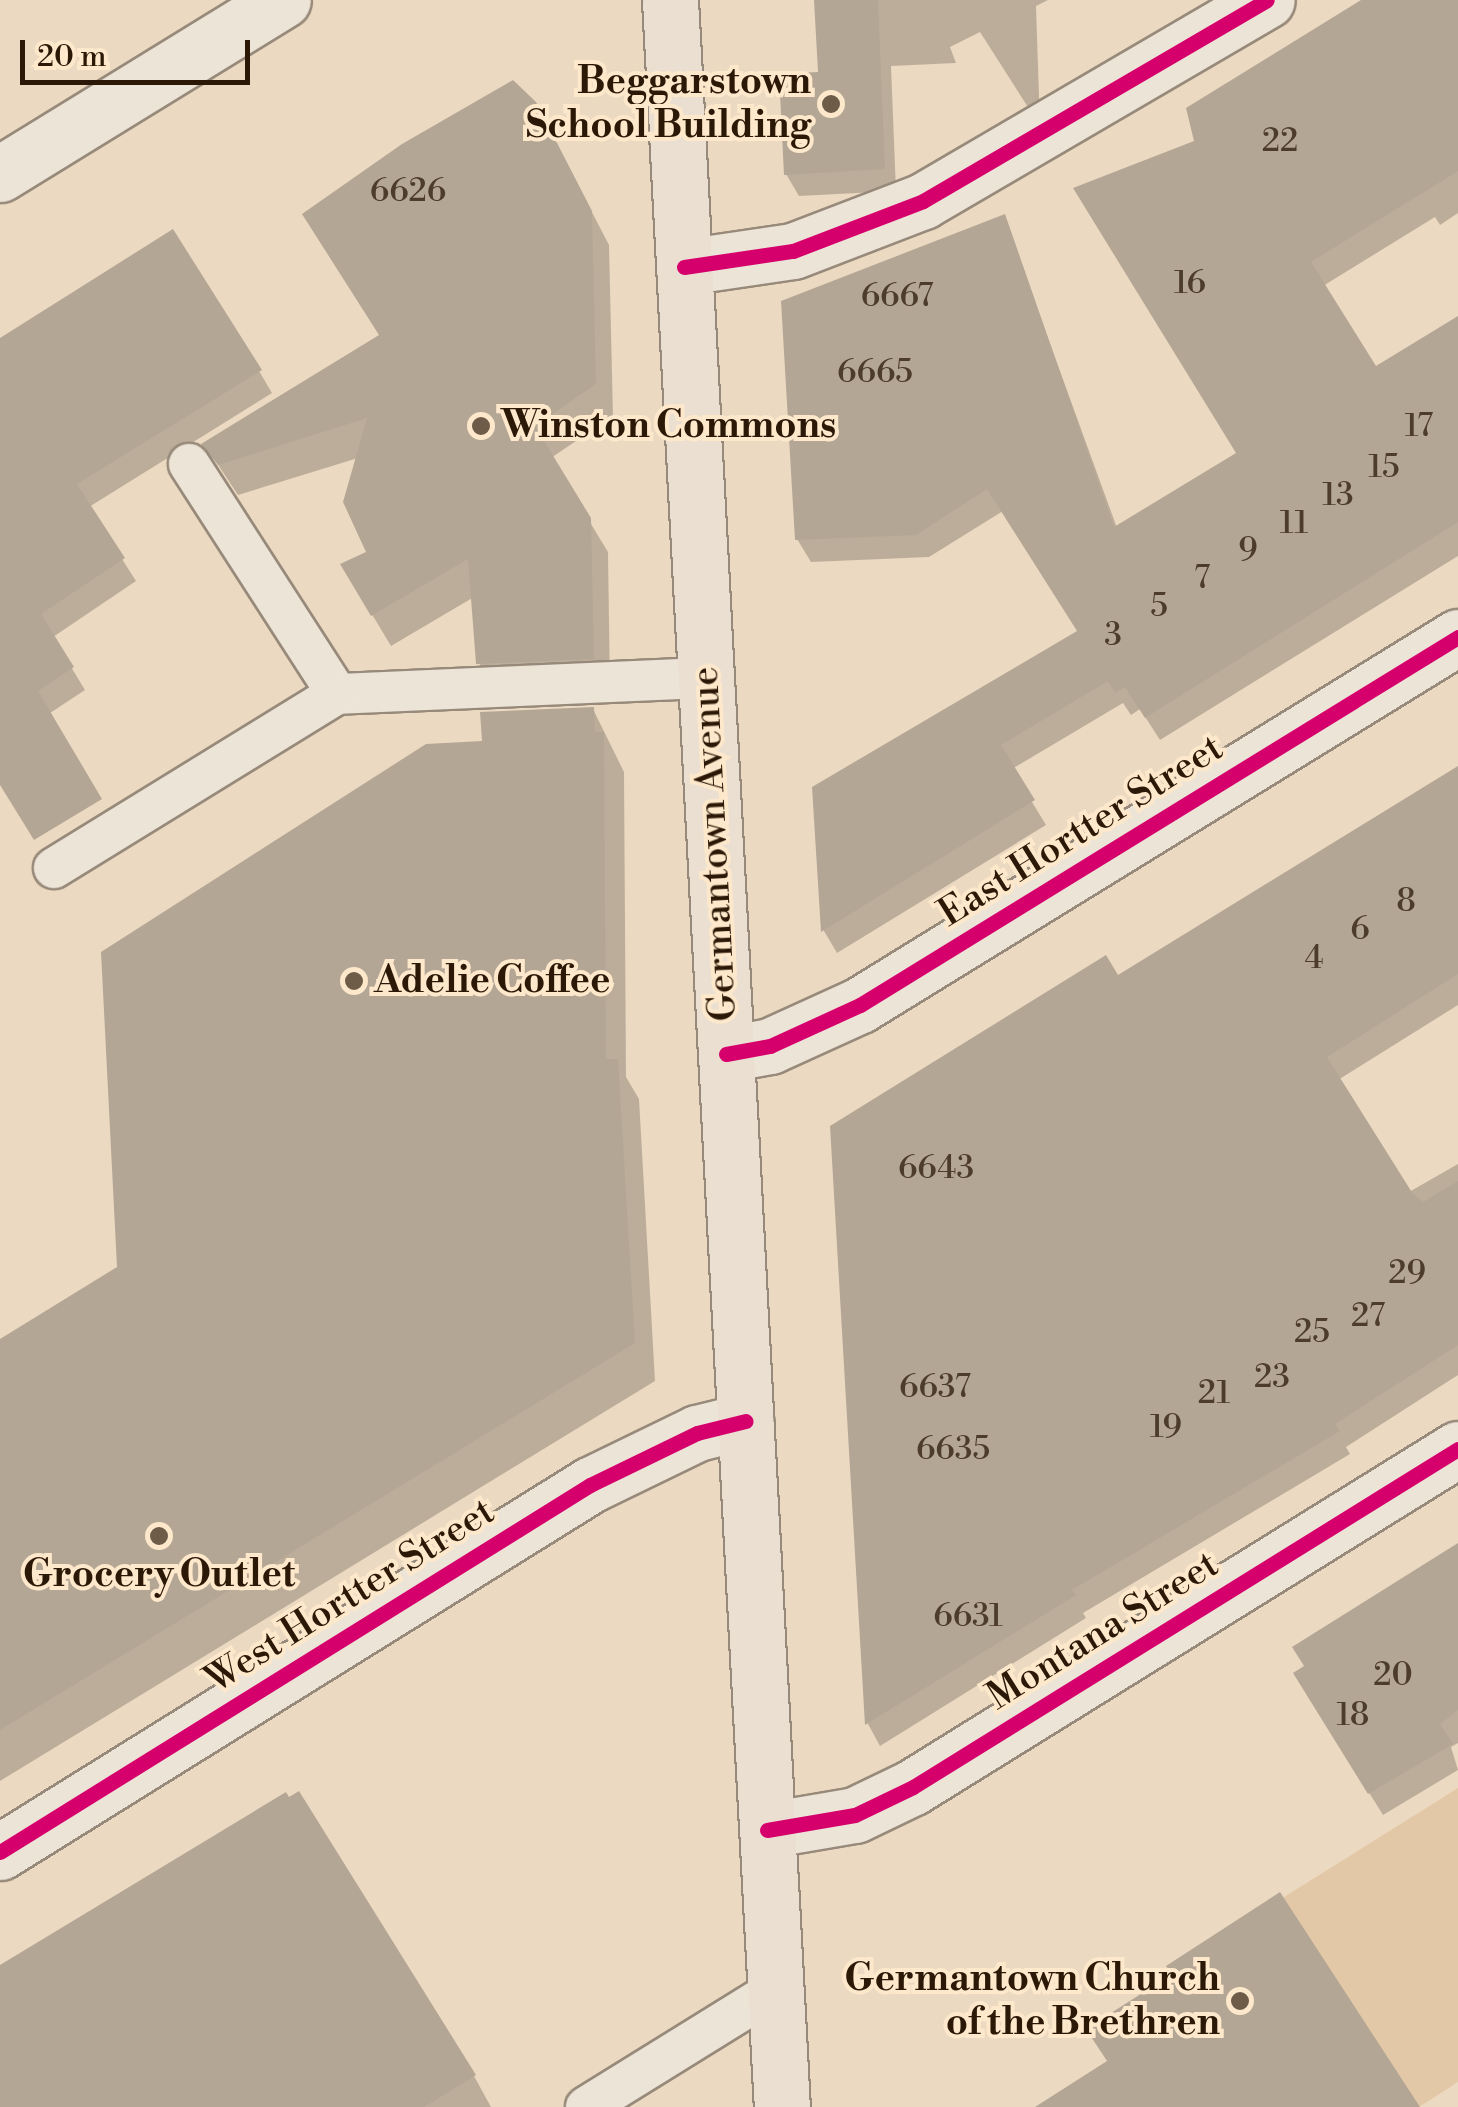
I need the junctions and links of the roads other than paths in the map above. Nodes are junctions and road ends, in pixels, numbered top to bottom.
1 (283, 0) edge
2 (670, 0) edge
3 (1267, 0) edge
4 (0, 174) edge
5 (684, 268) junction
6 (189, 464) dead end
7 (1458, 637) edge
8 (706, 678) junction
9 (337, 694) junction
10 (54, 868) dead end
11 (726, 1054) junction
12 (746, 1421) junction
13 (1458, 1449) edge
14 (767, 1830) junction
15 (0, 1852) edge
16 (776, 1989) junction
17 (586, 2107) edge
18 (782, 2107) edge

1 - 4 street
2 - 5 main road, Germantown Avenue
3 - 5 street
5 - 8 main road, Germantown Avenue
6 - 9 lane
7 - 11 street, East Hortter Street
8 - 9 lane
8 - 11 main road, Germantown Avenue
9 - 10 lane
11 - 12 main road, Germantown Avenue
12 - 14 main road, Germantown Avenue
12 - 15 street, West Hortter Street
13 - 14 street, Montana Street
14 - 16 main road, Germantown Avenue
16 - 17 lane
16 - 18 main road, Germantown Avenue

